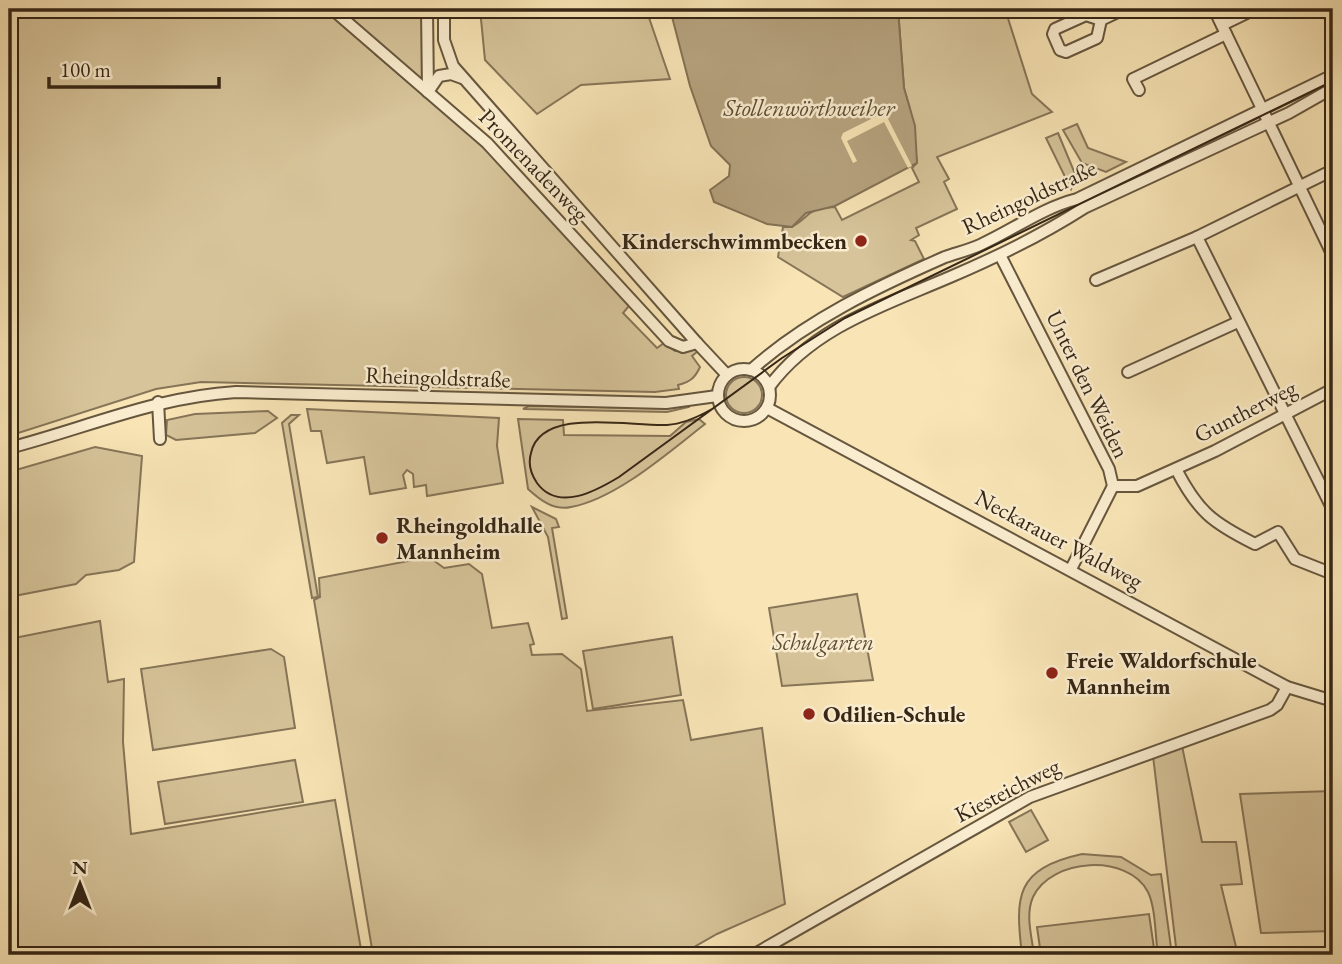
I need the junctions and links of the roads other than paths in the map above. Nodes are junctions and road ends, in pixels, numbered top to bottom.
1 (331, 9) edge
2 (427, 9) edge
3 (444, 9) edge
4 (1124, 9) edge
5 (1214, 9) edge
6 (1255, 9) edge
7 (1101, 20) dead end
8 (1224, 29) junction
9 (1333, 75) edge
10 (462, 78) junction
11 (1333, 88) edge
12 (1139, 90) dead end
13 (428, 92) junction
14 (1262, 109) junction
15 (1268, 122) junction
16 (1333, 170) edge
17 (1300, 187) junction
18 (1197, 237) junction
19 (1000, 255) junction
20 (1333, 256) edge
21 (626, 261) junction
22 (606, 272) junction
23 (1096, 280) dead end
24 (1238, 322) junction
25 (697, 343) junction
26 (751, 370) junction
27 (1128, 372) dead end
28 (727, 375) junction
29 (769, 387) junction
30 (1333, 390) edge
31 (717, 396) junction
32 (158, 401) junction
33 (766, 408) junction
34 (1283, 414) junction
35 (160, 439) dead end
36 (9, 448) edge
37 (1176, 469) junction
38 (1113, 486) junction
39 (1333, 510) edge
40 (1071, 569) junction
41 (1333, 574) edge
42 (1287, 687) junction
43 (1333, 701) edge
44 (753, 955) edge

1 - 13 street, Promenadenweg
2 - 13 street
3 - 10 street
4 - 7 street
5 - 8 street
6 - 8 street
8 - 12 street
8 - 14 street
9 - 14 street, Rheingoldstraße
10 - 13 street
10 - 21 street
11 - 15 street, Rheingoldstraße
13 - 22 street, Promenadenweg
14 - 15 street
14 - 26 street, Rheingoldstraße
15 - 17 street
15 - 19 street, Rheingoldstraße
16 - 17 street
17 - 18 street
17 - 20 street
18 - 23 street
18 - 24 street
19 - 29 street, Rheingoldstraße
19 - 38 street, Unter den Weiden
21 - 22 street
21 - 25 street
22 - 25 street, Promenadenweg
24 - 27 street
24 - 34 street
25 - 28 street
26 - 28 street, Rheingoldstraße
26 - 29 street
28 - 31 street
29 - 33 street
30 - 34 street, Guntherweg
31 - 32 street, Rheingoldstraße
31 - 33 street
32 - 35 street
32 - 36 street, Rheingoldstraße
33 - 40 street, Neckarauer Waldweg
34 - 37 street, Guntherweg
34 - 39 street
37 - 38 street, Guntherweg
37 - 41 street, Guntherweg
38 - 40 street, Unter den Weiden
40 - 42 street, Neckarauer Waldweg
42 - 43 street, Neckarauer Waldweg
42 - 44 street, Kiesteichweg

